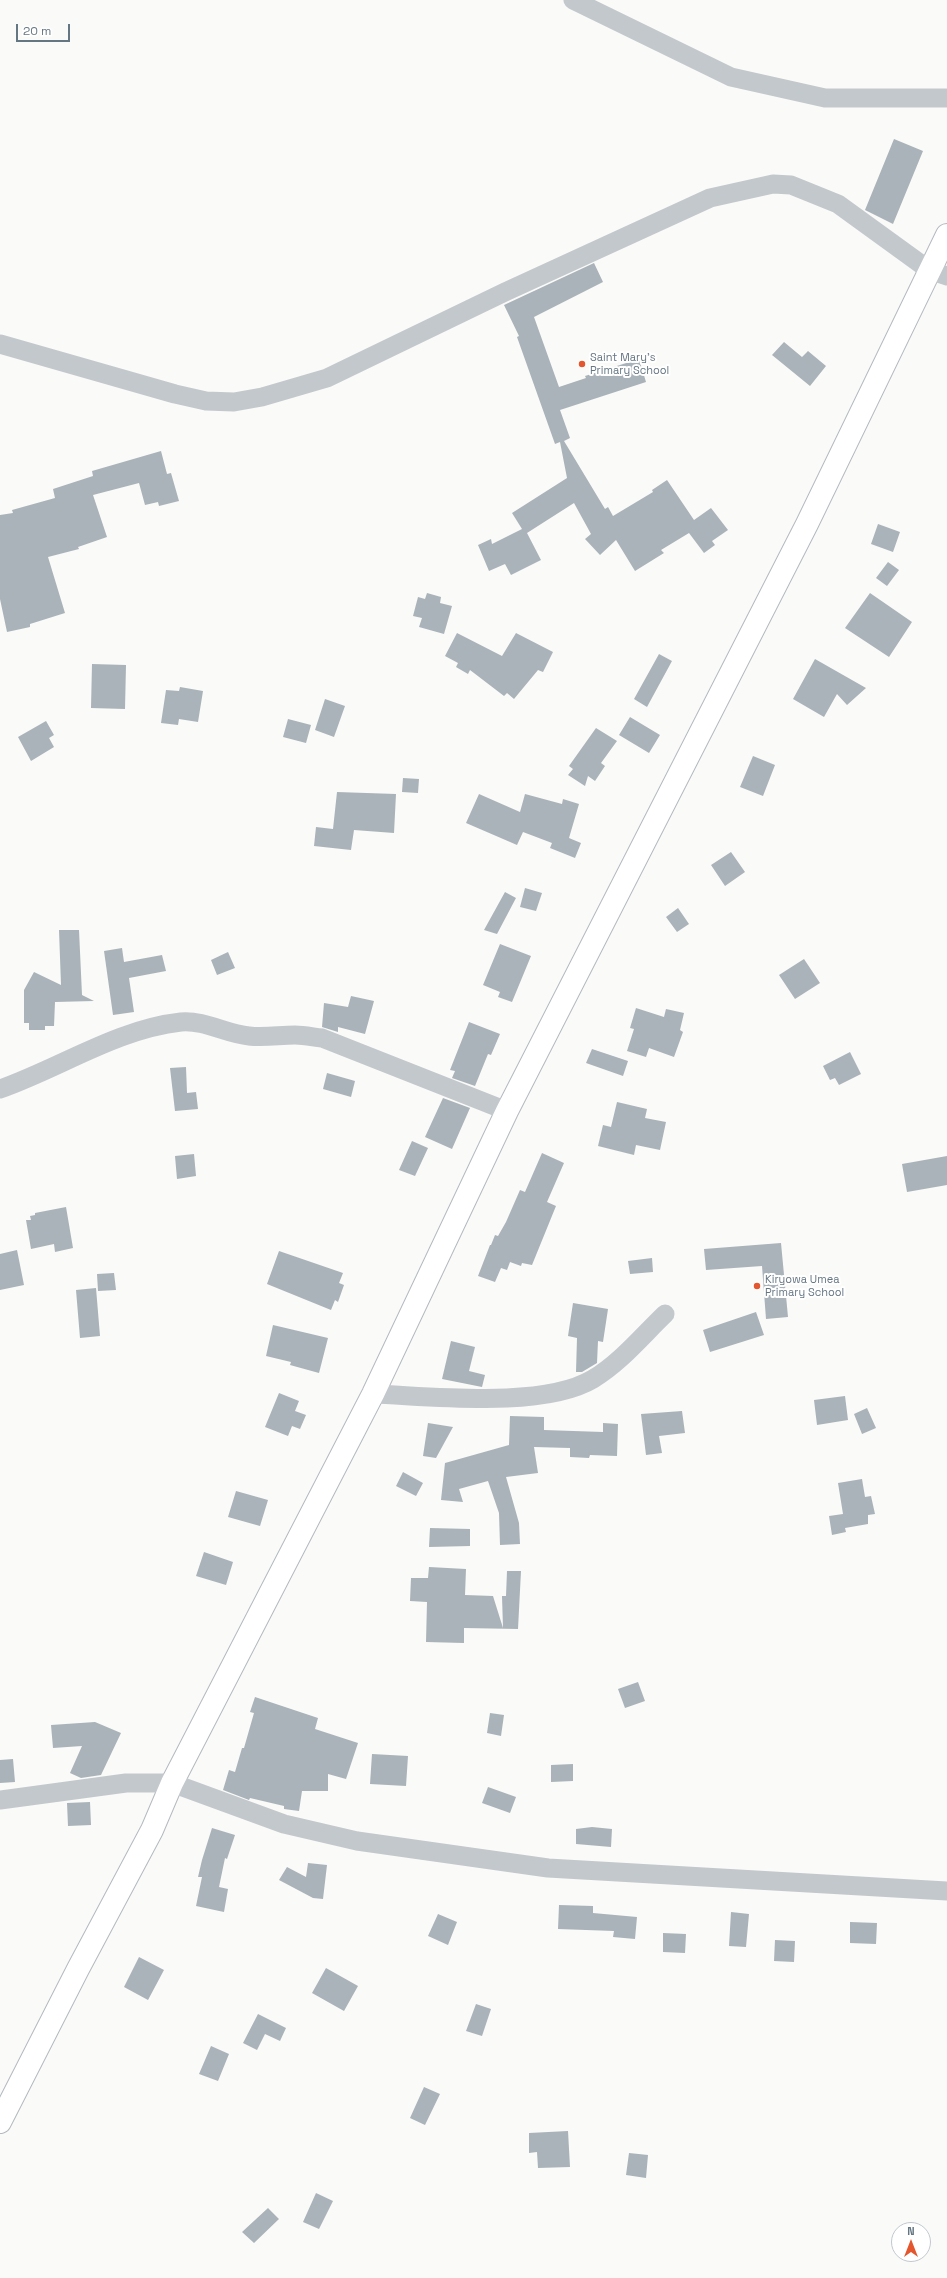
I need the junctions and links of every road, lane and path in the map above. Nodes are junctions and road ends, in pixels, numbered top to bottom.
1 (573, 0) edge
2 (947, 98) edge
3 (947, 235) edge
4 (938, 273) edge
5 (0, 344) edge
6 (0, 1089) edge
7 (507, 1110) junction
8 (665, 1314) dead end
9 (373, 1394) junction
10 (172, 1783) junction
11 (0, 1800) edge
12 (947, 1891) edge
13 (0, 2122) edge

1 - 2 street
3 - 4 main road
4 - 5 street
4 - 7 main road
6 - 7 street
7 - 9 main road
8 - 9 street
9 - 10 main road
10 - 11 street
10 - 12 street
10 - 13 main road

